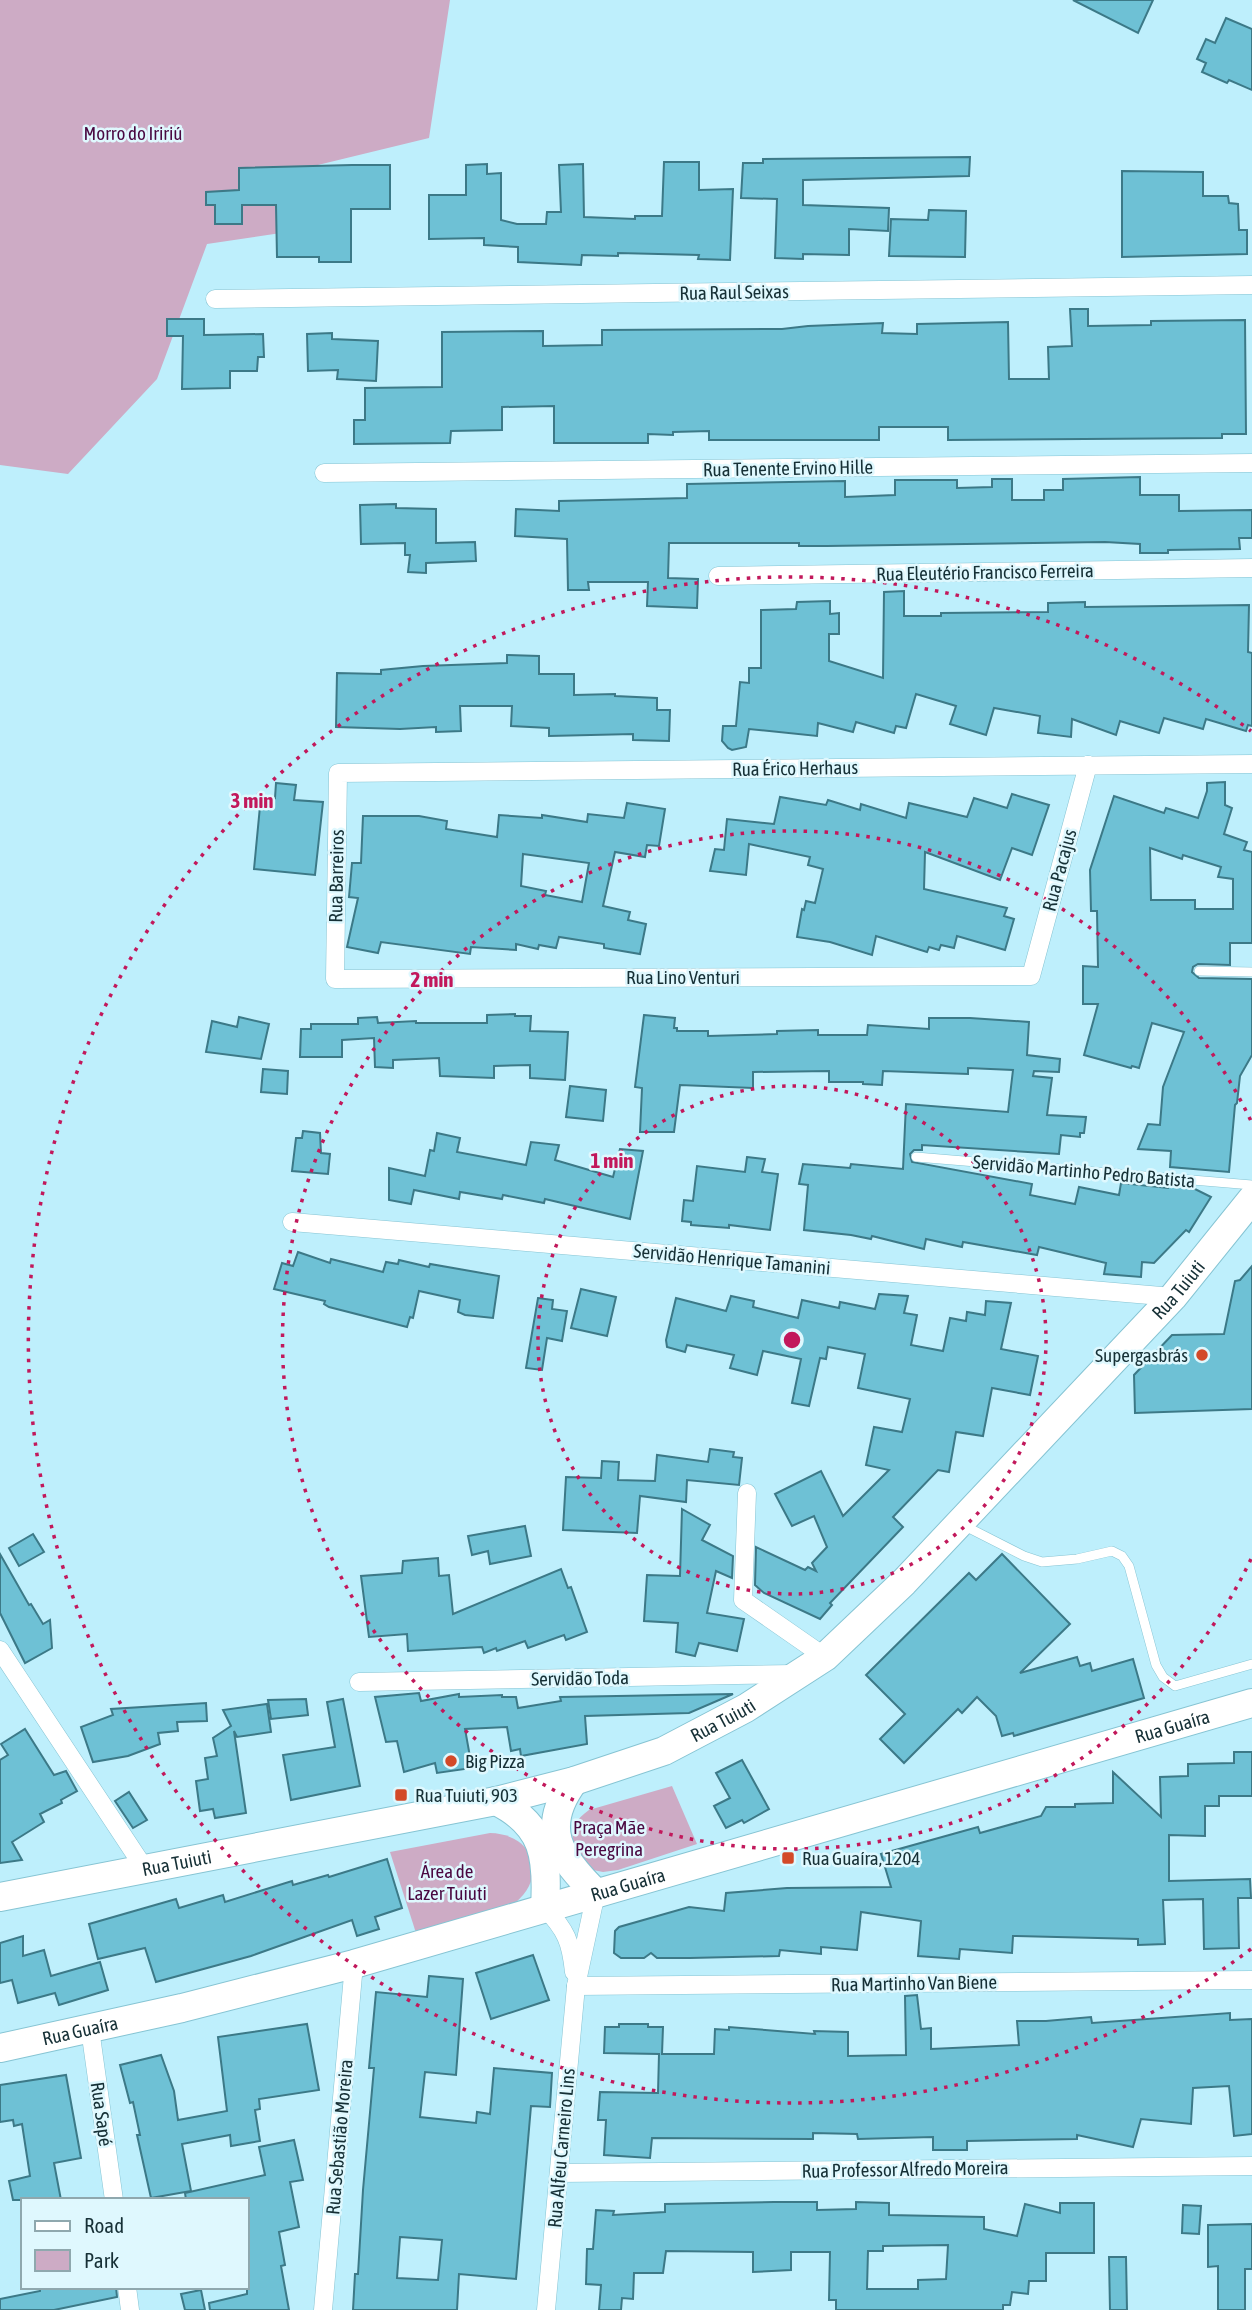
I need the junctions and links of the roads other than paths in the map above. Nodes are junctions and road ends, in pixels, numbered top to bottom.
1 (1252, 285) edge
2 (215, 299) dead end
3 (1252, 463) edge
4 (324, 473) dead end
5 (1252, 568) edge
6 (718, 576) dead end
7 (1252, 764) edge
8 (1088, 765) junction
9 (338, 773) joint
10 (1199, 971) dead end
11 (1252, 972) edge
12 (1031, 976) joint
13 (335, 979) joint
14 (916, 1157) dead end
15 (1252, 1185) edge
16 (1252, 1199) edge
17 (292, 1222) dead end
18 (1173, 1297) junction
19 (747, 1493) dead end
20 (960, 1524) junction
21 (0, 1650) edge
22 (825, 1657) junction
23 (1252, 1664) edge
24 (801, 1674) junction
25 (359, 1682) dead end
26 (1252, 1703) edge
27 (574, 1781) junction
28 (496, 1801) junction
29 (145, 1869) junction
30 (596, 1893) junction
31 (0, 1897) edge
32 (545, 1909) junction
33 (354, 1964) junction
34 (1252, 1980) edge
35 (576, 1986) junction
36 (90, 2029) junction
37 (0, 2048) edge
38 (1252, 2166) edge
39 (559, 2173) junction
40 (114, 2198) edge
41 (127, 2289) edge
42 (130, 2310) edge
43 (323, 2310) edge
44 (546, 2310) edge

1 - 2 street, Rua Raul Seixas
3 - 4 street, Rua Tenente Ervino Hille
5 - 6 street, Rua Eleutério Francisco Ferreira
7 - 8 street, Rua Érico Herhaus
8 - 9 street, Rua Érico Herhaus
8 - 12 street, Rua Pacajus
9 - 13 street, Rua Barreiros
10 - 11 lane
12 - 13 street, Rua Lino Venturi
14 - 15 lane, Servidão Martinho Pedro Batista
16 - 18 main road, Rua Tuiuti
17 - 18 street, Servidão Henrique Tamanini
18 - 20 main road, Rua Tuiuti
19 - 22 street
20 - 22 main road, Rua Tuiuti
20 - 23 lane
21 - 29 street
22 - 24 main road, Rua Tuiuti
24 - 25 street, Servidão Toda
24 - 27 main road, Rua Tuiuti
26 - 30 main road, Rua Guaíra
27 - 28 main road, Rua Tuiuti
27 - 30 main road
28 - 29 main road, Rua Tuiuti
28 - 32 main road
29 - 31 main road, Rua Tuiuti
30 - 32 main road, Rua Guaíra
30 - 35 street, Rua Alfeu Carneiro Lins
32 - 33 main road, Rua Guaíra
32 - 35 street, Rua Alfeu Carneiro Lins
33 - 36 main road, Rua Guaíra
33 - 43 street, Rua Sebastião Moreira
34 - 35 street, Rua Martinho Van Biene
35 - 39 street, Rua Alfeu Carneiro Lins
36 - 37 main road, Rua Guaíra
36 - 40 street, Rua Sapé
38 - 39 street, Rua Professor Alfredo Moreira
39 - 44 street, Rua Alfeu Carneiro Lins
41 - 42 street

